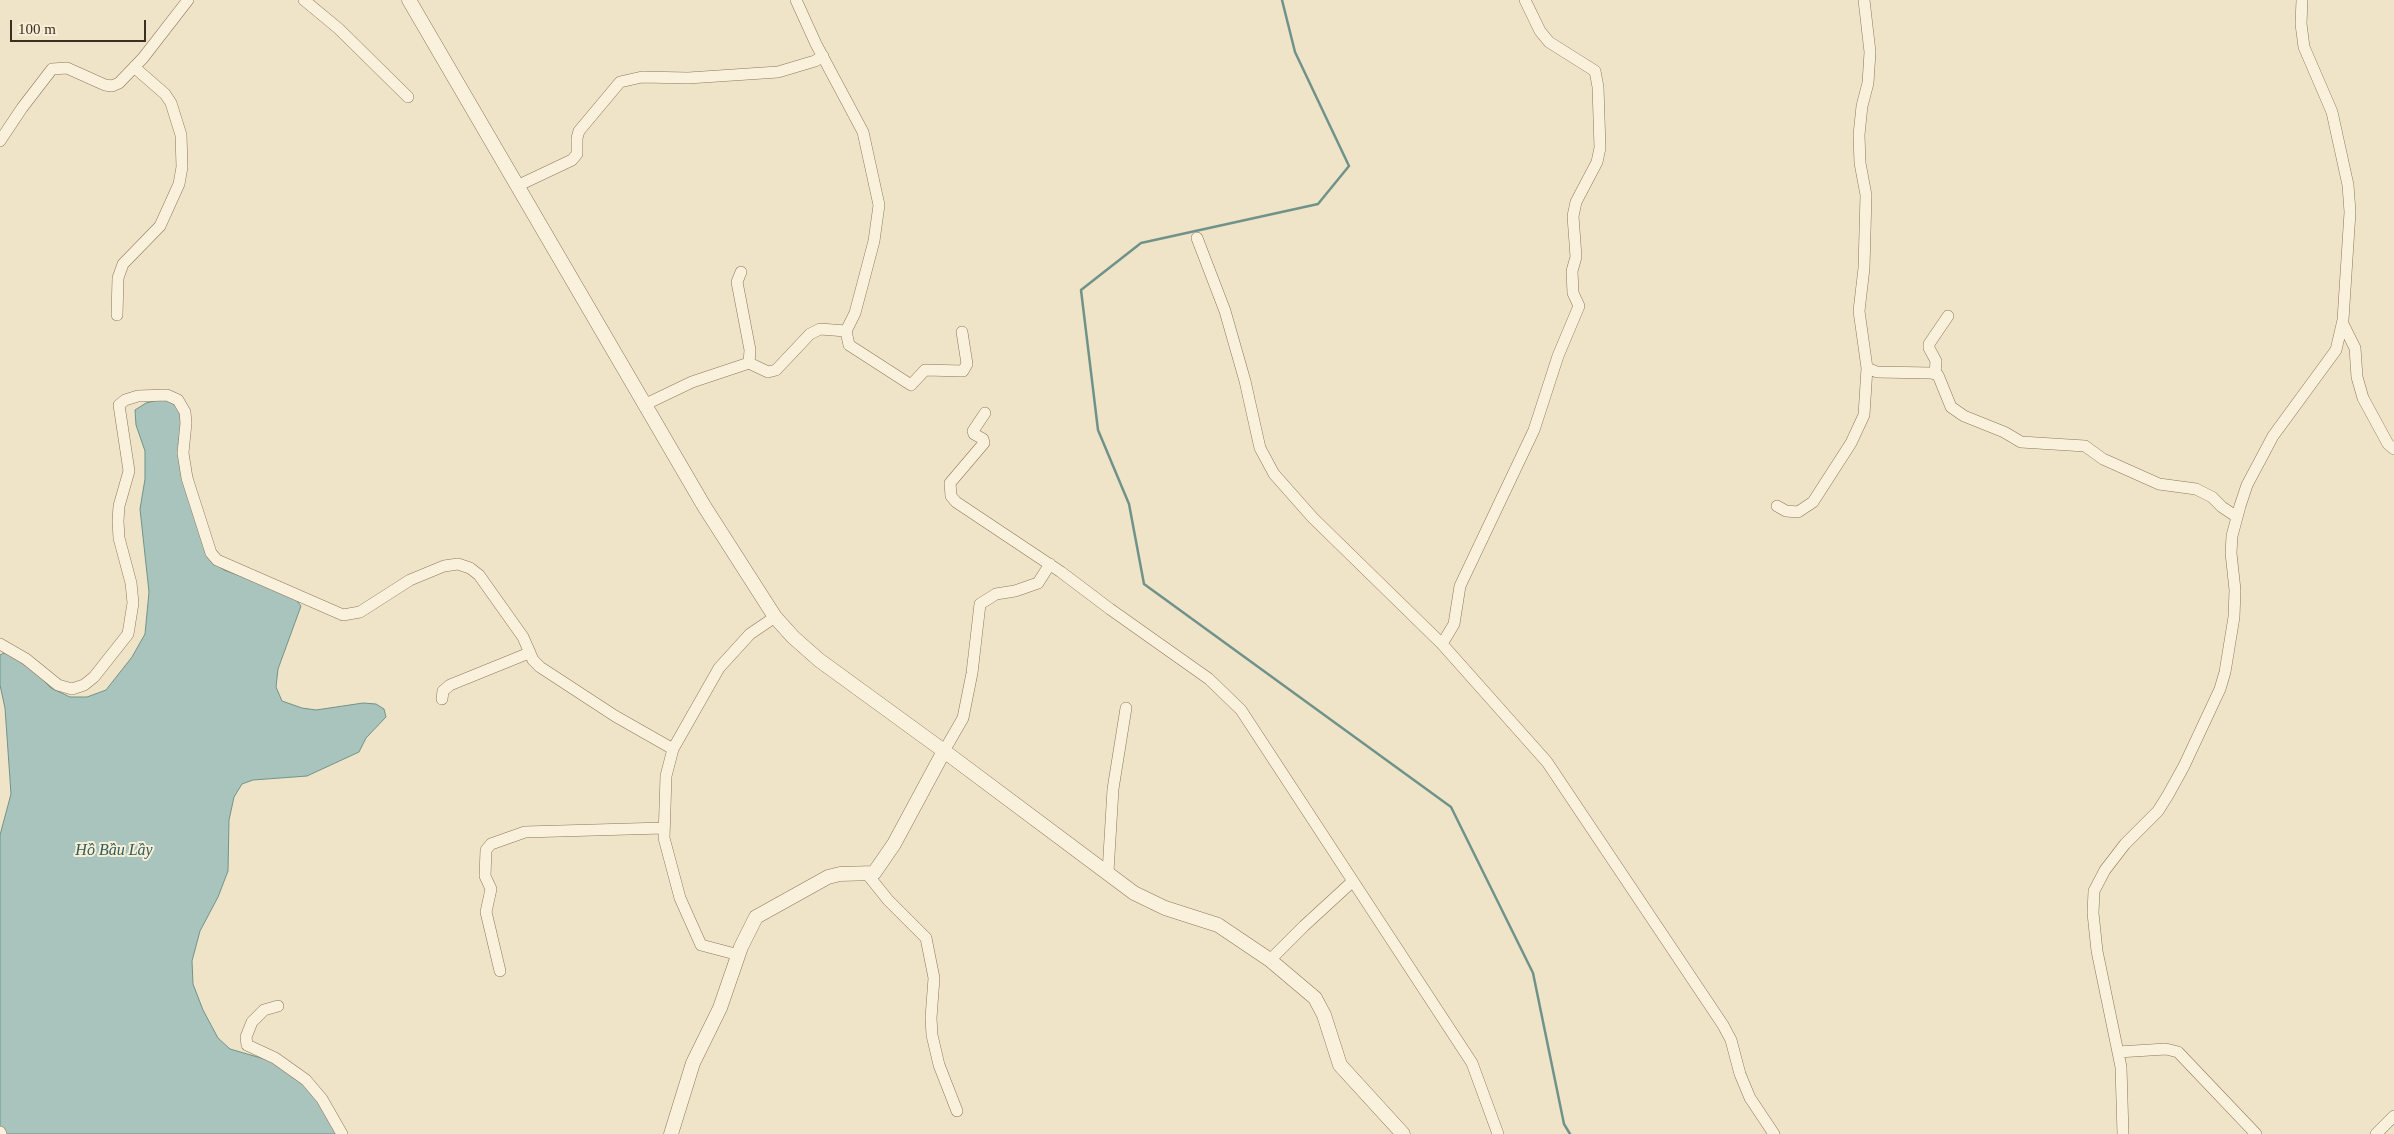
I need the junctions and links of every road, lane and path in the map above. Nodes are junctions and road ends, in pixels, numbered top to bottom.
1 (188, 0) edge
2 (304, 0) edge
3 (409, 0) edge
4 (796, 0) edge
5 (1525, 0) edge
6 (1864, 0) edge
7 (2302, 0) edge
8 (822, 56) junction
9 (134, 67) junction
10 (408, 97) dead end
11 (0, 141) edge
12 (516, 186) junction
13 (1196, 238) dead end
14 (741, 272) dead end
15 (117, 315) dead end
16 (1948, 316) dead end
17 (2343, 324) junction
18 (846, 331) junction
19 (962, 332) dead end
20 (749, 363) junction
21 (1867, 368) junction
22 (1935, 374) junction
23 (646, 404) junction
24 (985, 413) dead end
25 (2394, 449) edge
26 (1777, 506) dead end
27 (2236, 516) junction
28 (1050, 564) junction
29 (775, 617) junction
30 (0, 644) edge
31 (1442, 644) junction
32 (529, 653) junction
33 (442, 699) dead end
34 (1126, 708) dead end
35 (674, 749) junction
36 (944, 751) junction
37 (664, 828) junction
38 (1108, 872) junction
39 (868, 875) junction
40 (1353, 881) junction
41 (739, 956) junction
42 (1270, 960) junction
43 (500, 971) dead end
44 (278, 1006) dead end
45 (2118, 1052) junction
46 (957, 1111) dead end
47 (2394, 1116) edge
48 (342, 1134) edge
49 (671, 1134) edge
50 (1403, 1134) edge
51 (1498, 1134) edge
52 (1774, 1134) edge
53 (2123, 1134) edge
54 (2256, 1134) edge
55 (2376, 1134) edge

1 - 9 street
2 - 10 street
3 - 12 street
4 - 8 street
5 - 31 street
6 - 21 street
7 - 17 street
8 - 12 street
8 - 18 street
9 - 11 street
9 - 15 street
12 - 23 street
13 - 31 street
14 - 20 street
16 - 22 street
17 - 25 street
17 - 27 street
18 - 19 street
18 - 20 street
20 - 23 street
21 - 22 street
21 - 26 street
22 - 27 street
23 - 29 street
24 - 28 street
27 - 45 street
28 - 36 street
28 - 40 street
29 - 35 street
29 - 36 street
30 - 32 street
31 - 52 street
32 - 33 street
32 - 35 street
34 - 38 street
35 - 37 street
36 - 38 street
36 - 39 street
37 - 41 street
37 - 43 street
38 - 42 street
39 - 41 street
39 - 46 street
40 - 42 street
40 - 51 street
41 - 49 street
42 - 50 street
44 - 48 street
45 - 53 street
45 - 54 street
47 - 55 street

